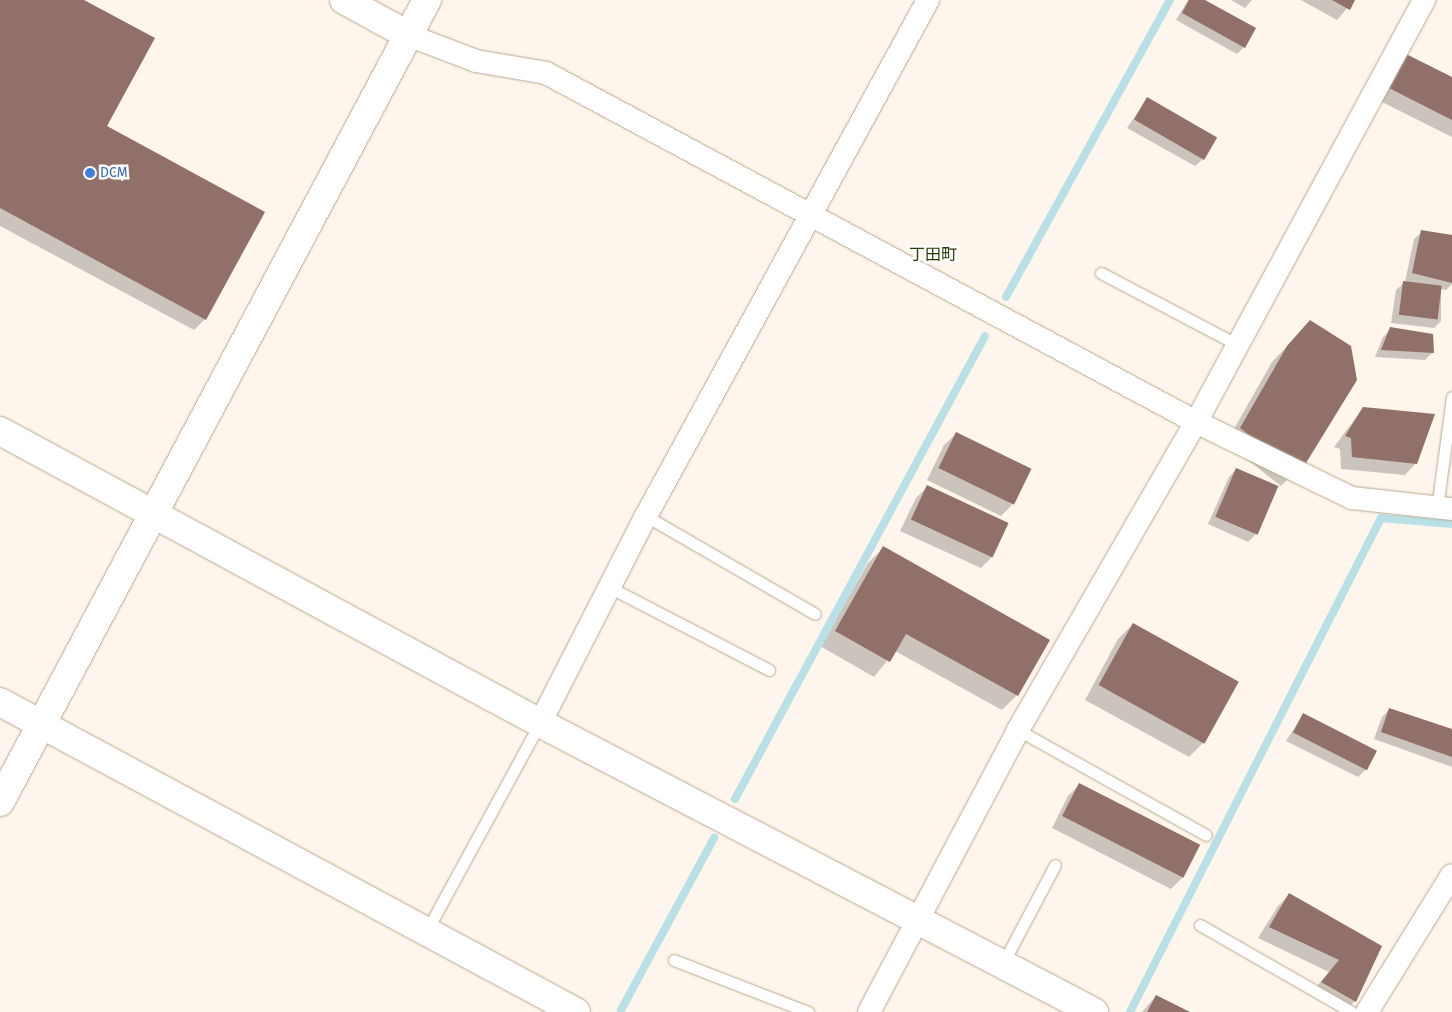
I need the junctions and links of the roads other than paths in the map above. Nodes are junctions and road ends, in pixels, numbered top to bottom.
1 (344, 0) edge
2 (427, 0) edge
3 (928, 0) edge
4 (1424, 0) edge
5 (408, 35) junction
6 (811, 216) junction
7 (1100, 273) dead end
8 (1238, 344) junction
9 (1452, 397) edge
10 (1196, 422) junction
11 (0, 431) edge
12 (1444, 509) edge
13 (154, 514) junction
14 (646, 516) junction
15 (611, 588) junction
16 (815, 614) dead end
17 (769, 670) dead end
18 (0, 702) edge
19 (540, 723) junction
20 (42, 725) junction
21 (1018, 730) junction
22 (0, 802) edge
23 (1206, 836) dead end
24 (1055, 865) dead end
25 (1452, 875) edge
26 (917, 920) junction
27 (1200, 925) dead end
28 (426, 932) junction
29 (674, 960) dead end
30 (1002, 965) junction
31 (576, 1012) edge
32 (808, 1012) edge
33 (869, 1012) edge
34 (1094, 1012) edge
35 (1352, 1012) edge
36 (1367, 1012) edge

1 - 5 street
2 - 5 street
3 - 6 street
4 - 8 street
5 - 6 street
5 - 13 street
6 - 10 street
6 - 14 street
7 - 8 lane
8 - 10 street
9 - 12 lane
10 - 12 street
10 - 21 street
11 - 13 street
13 - 19 street
13 - 20 street
14 - 15 street
14 - 16 lane
15 - 17 lane
15 - 19 street
18 - 20 street
19 - 26 street
19 - 28 lane
20 - 22 street
20 - 28 street
21 - 23 lane
21 - 26 street
24 - 30 lane
25 - 36 street
26 - 30 street
26 - 33 street
27 - 35 lane
28 - 31 street
29 - 32 lane
30 - 34 street

